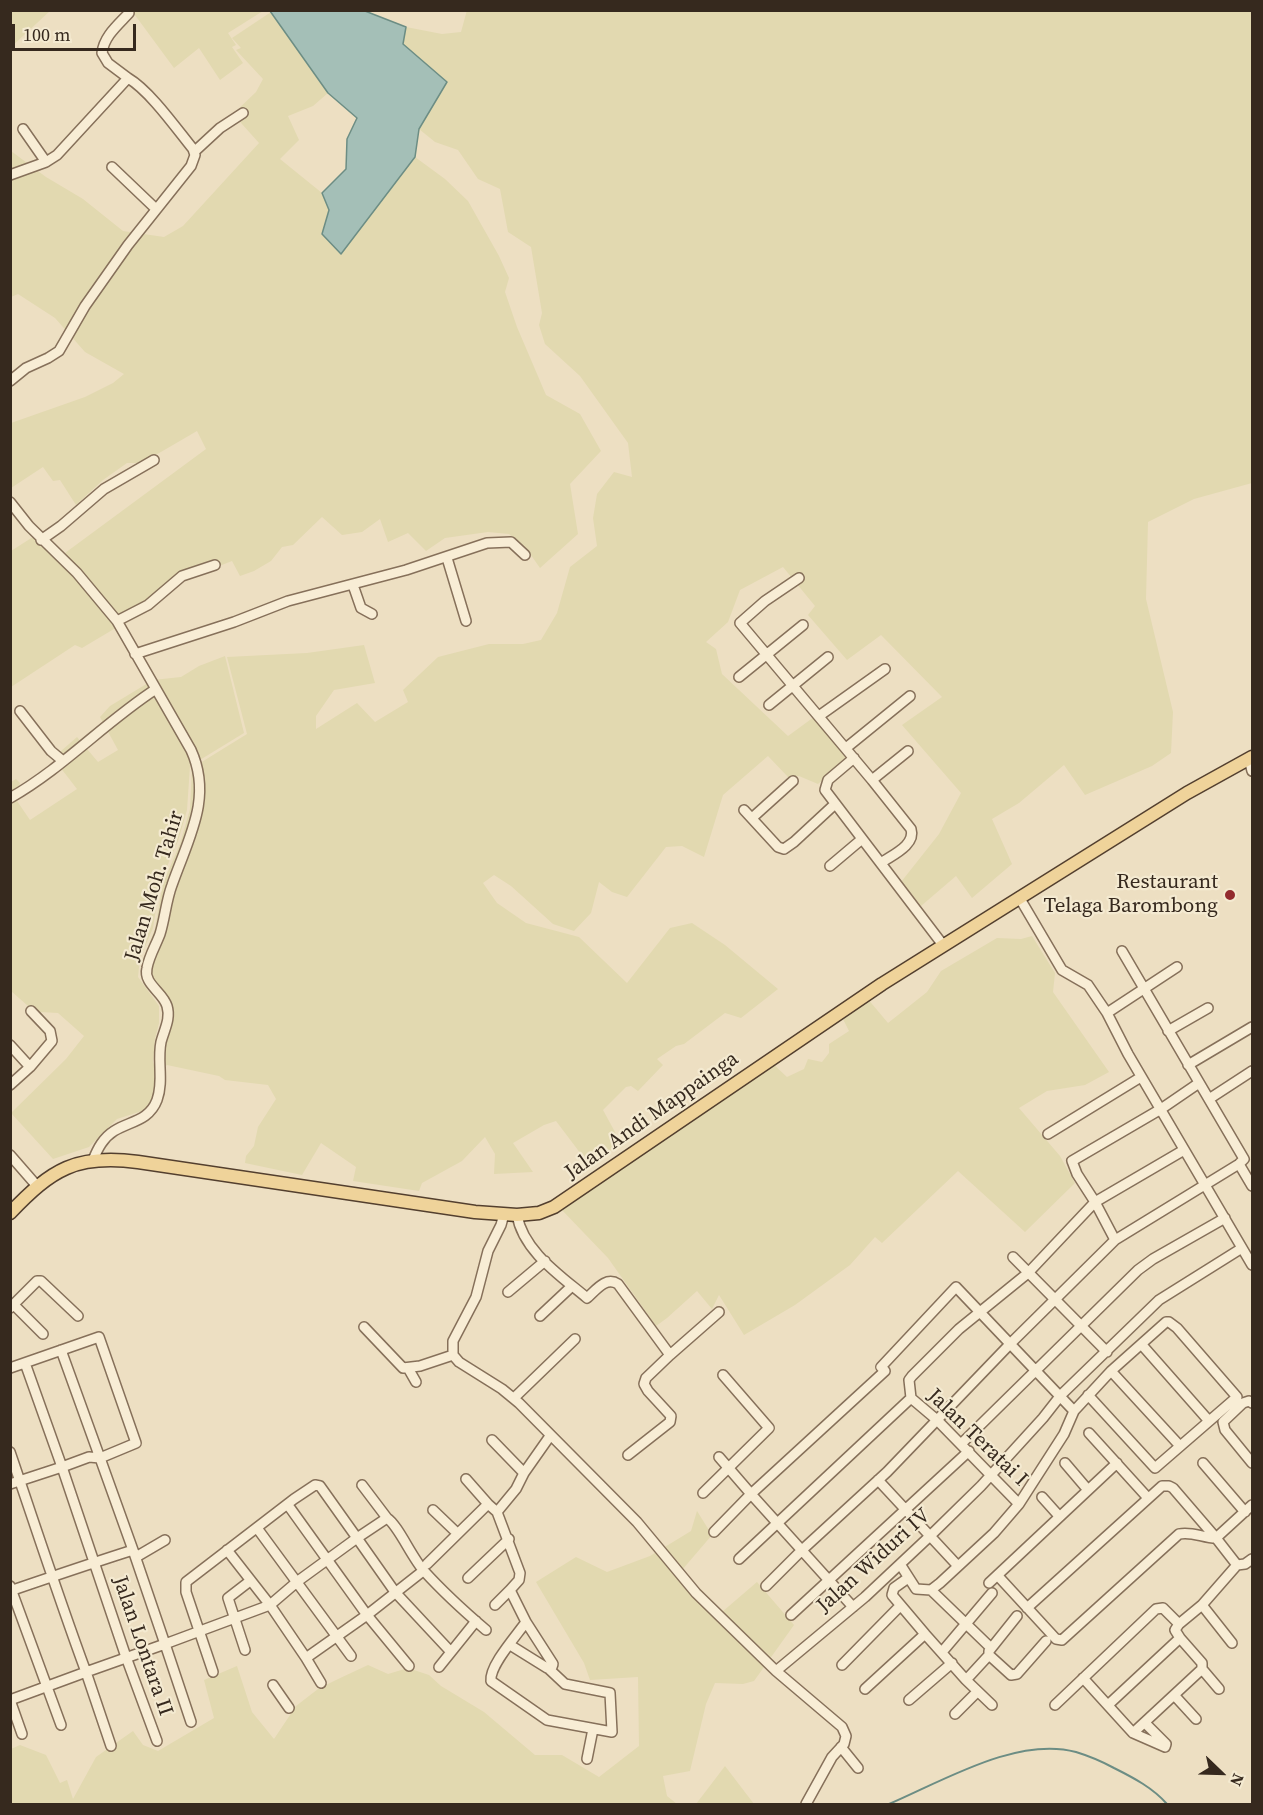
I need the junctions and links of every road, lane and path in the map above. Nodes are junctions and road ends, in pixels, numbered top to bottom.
1 (129, 14) dead end
2 (128, 78) junction
3 (243, 113) dead end
4 (23, 129) dead end
5 (194, 152) junction
6 (46, 162) junction
7 (112, 167) dead end
8 (10, 175) edge
9 (156, 209) junction
10 (10, 381) edge
11 (154, 460) dead end
12 (10, 502) edge
13 (41, 540) junction
14 (525, 555) dead end
15 (447, 558) junction
16 (215, 564) dead end
17 (799, 578) dead end
18 (353, 585) junction
19 (372, 614) dead end
20 (117, 621) junction
21 (466, 621) dead end
22 (803, 625) dead end
23 (135, 654) junction
24 (766, 655) junction
25 (828, 657) dead end
26 (885, 669) dead end
27 (739, 677) dead end
28 (793, 684) junction
29 (156, 689) junction
30 (910, 696) dead end
31 (769, 705) dead end
32 (20, 711) dead end
33 (819, 717) junction
34 (846, 748) junction
35 (908, 751) dead end
36 (854, 758) junction
37 (63, 762) junction
38 (1251, 763) edge
39 (872, 780) junction
40 (794, 781) dead end
41 (10, 798) edge
42 (836, 804) junction
43 (744, 810) dead end
44 (752, 818) junction
45 (862, 839) junction
46 (881, 863) junction
47 (830, 866) dead end
48 (1019, 897) junction
49 (943, 945) junction
50 (1122, 951) dead end
51 (1178, 967) dead end
52 (1144, 988) junction
53 (1208, 1008) dead end
54 (31, 1011) dead end
55 (1107, 1013) junction
56 (1252, 1027) edge
57 (1168, 1031) junction
58 (10, 1045) edge
59 (1188, 1065) junction
60 (30, 1067) junction
61 (1252, 1071) edge
62 (1141, 1077) junction
63 (1199, 1083) junction
64 (10, 1085) edge
65 (1209, 1099) junction
66 (1161, 1109) junction
67 (1047, 1134) dead end
68 (1184, 1150) junction
69 (10, 1155) edge
70 (93, 1160) junction
71 (1239, 1164) junction
72 (1206, 1184) junction
73 (37, 1186) junction
74 (1252, 1186) edge
75 (1095, 1202) junction
76 (10, 1213) edge
77 (511, 1215) junction
78 (1225, 1218) junction
79 (1114, 1240) junction
80 (1242, 1248) junction
81 (1013, 1257) dead end
82 (545, 1261) junction
83 (1252, 1265) edge
84 (1028, 1273) junction
85 (572, 1286) junction
86 (508, 1292) dead end
87 (1055, 1300) junction
88 (12, 1306) edge
89 (719, 1312) dead end
90 (982, 1312) junction
91 (78, 1316) dead end
92 (540, 1316) dead end
93 (1080, 1326) junction
94 (364, 1327) dead end
95 (43, 1334) dead end
96 (575, 1339) dead end
97 (1011, 1343) junction
98 (1142, 1345) junction
99 (61, 1350) junction
100 (1107, 1352) junction
101 (670, 1354) junction
102 (453, 1355) junction
103 (25, 1363) junction
104 (10, 1368) edge
105 (408, 1368) junction
106 (1037, 1371) junction
107 (1111, 1371) junction
108 (723, 1375) dead end
109 (416, 1382) dead end
110 (1061, 1395) junction
111 (1088, 1395) junction
112 (514, 1398) junction
113 (911, 1398) junction
114 (1252, 1403) edge
115 (1074, 1411) junction
116 (937, 1420) junction
117 (1209, 1421) junction
118 (1089, 1433) dead end
119 (550, 1436) junction
120 (492, 1440) dead end
121 (961, 1444) junction
122 (1180, 1446) junction
123 (969, 1451) junction
124 (10, 1452) edge
125 (628, 1455) dead end
126 (719, 1456) dead end
127 (100, 1458) junction
128 (1065, 1463) dead end
129 (1117, 1463) junction
130 (1203, 1463) dead end
131 (1252, 1463) edge
132 (62, 1467) junction
133 (729, 1468) junction
134 (524, 1473) junction
135 (992, 1474) junction
136 (466, 1479) dead end
137 (878, 1480) junction
138 (20, 1481) junction
139 (10, 1484) edge
140 (362, 1485) dead end
141 (1088, 1490) junction
142 (703, 1493) dead end
143 (752, 1494) junction
144 (1042, 1497) dead end
145 (1148, 1498) junction
146 (288, 1504) junction
147 (488, 1504) junction
148 (1019, 1504) junction
149 (906, 1508) junction
150 (1249, 1508) edge
151 (433, 1510) dead end
152 (497, 1512) junction
153 (1059, 1516) junction
154 (387, 1518) junction
155 (778, 1523) junction
156 (257, 1528) junction
157 (714, 1532) dead end
158 (457, 1533) junction
159 (930, 1536) junction
160 (357, 1538) junction
161 (1216, 1538) junction
162 (508, 1539) junction
163 (165, 1540) dead end
164 (227, 1550) junction
165 (802, 1550) junction
166 (135, 1553) junction
167 (739, 1559) dead end
168 (1252, 1559) edge
169 (327, 1561) junction
170 (94, 1562) junction
171 (900, 1564) junction
172 (957, 1565) junction
173 (1237, 1565) junction
174 (425, 1568) junction
175 (998, 1576) junction
176 (52, 1577) junction
177 (468, 1578) dead end
178 (908, 1578) junction
179 (828, 1579) junction
180 (250, 1581) junction
181 (298, 1581) junction
182 (766, 1586) dead end
183 (11, 1589) edge
184 (510, 1590) junction
185 (931, 1590) junction
186 (395, 1592) junction
187 (270, 1605) junction
188 (495, 1605) dead end
189 (1202, 1605) junction
190 (900, 1606) junction
191 (854, 1607) junction
192 (1027, 1608) junction
193 (367, 1615) junction
194 (791, 1615) dead end
195 (1017, 1616) dead end
196 (234, 1619) junction
197 (476, 1621) junction
198 (526, 1622) junction
199 (965, 1624) junction
200 (1179, 1624) junction
201 (486, 1630) dead end
202 (199, 1632) junction
203 (925, 1635) junction
204 (337, 1637) junction
205 (1180, 1638) junction
206 (1046, 1641) dead end
207 (1232, 1643) dead end
208 (165, 1644) junction
209 (510, 1645) junction
210 (245, 1650) dead end
211 (450, 1651) junction
212 (990, 1651) junction
213 (942, 1652) junction
214 (351, 1656) dead end
215 (126, 1657) junction
216 (306, 1658) junction
217 (952, 1664) junction
218 (842, 1665) dead end
219 (410, 1666) dead end
220 (439, 1667) dead end
221 (549, 1669) junction
222 (1202, 1669) junction
223 (776, 1671) junction
224 (86, 1672) junction
225 (213, 1672) dead end
226 (1083, 1678) junction
227 (966, 1680) junction
228 (321, 1683) dead end
229 (273, 1685) dead end
230 (48, 1687) junction
231 (865, 1689) dead end
232 (1219, 1689) dead end
233 (977, 1692) junction
234 (1174, 1695) junction
235 (11, 1700) edge
236 (909, 1700) dead end
237 (992, 1705) dead end
238 (1108, 1705) junction
239 (1055, 1706) dead end
240 (289, 1708) dead end
241 (955, 1714) dead end
242 (1197, 1719) dead end
243 (191, 1722) dead end
244 (1145, 1723) junction
245 (62, 1725) dead end
246 (593, 1729) junction
247 (1133, 1733) junction
248 (22, 1734) dead end
249 (157, 1741) dead end
250 (111, 1746) dead end
251 (841, 1747) junction
252 (587, 1759) dead end
253 (858, 1768) dead end
254 (806, 1804) edge

1 - 2 street
2 - 5 street
2 - 6 street
3 - 5 street
4 - 6 street
5 - 9 street
6 - 8 street
7 - 9 street
9 - 10 street
11 - 13 street
12 - 13 street, Jalan Moh. Tahir
13 - 20 street, Jalan Moh. Tahir
14 - 15 street
15 - 18 street
15 - 21 street
16 - 20 street
17 - 24 street
18 - 19 street
18 - 23 street
20 - 23 street, Jalan Moh. Tahir
22 - 24 street
23 - 29 street, Jalan Moh. Tahir
24 - 27 street
24 - 28 street
25 - 28 street
26 - 33 street
28 - 31 street
28 - 33 street
29 - 37 street
29 - 70 street, Jalan Moh. Tahir
30 - 34 street
32 - 37 street
33 - 34 street
34 - 36 street
35 - 39 street
36 - 39 street
36 - 42 street
37 - 41 street
38 - 48 main road, Jalan Andi Mappainga
39 - 46 street
40 - 44 street
42 - 44 street
42 - 45 street
43 - 44 street
45 - 46 street
45 - 47 street
46 - 49 street
48 - 49 main road, Jalan Andi Mappainga
48 - 55 street
49 - 77 main road, Jalan Andi Mappainga
50 - 52 street
51 - 52 street
52 - 55 street
52 - 57 street
53 - 57 street
54 - 60 street
55 - 62 street
56 - 59 street
57 - 59 street
58 - 60 street
59 - 63 street
60 - 64 street
61 - 65 street
62 - 66 street
62 - 67 street
63 - 65 street
63 - 66 street
65 - 71 street
66 - 68 street
66 - 75 street
68 - 72 street
68 - 75 street
69 - 73 street
70 - 73 main road, Jalan Andi Mappainga
70 - 77 main road, Jalan Andi Mappainga
71 - 72 street
71 - 74 street
72 - 78 street
72 - 79 street
73 - 76 main road, Jalan Andi Mappainga
75 - 79 street
75 - 84 street
77 - 82 street
77 - 102 street
78 - 80 street
78 - 93 street
79 - 87 street
80 - 83 street
80 - 100 street, Jalan Widuri IV
81 - 84 street
82 - 85 street
82 - 86 street
84 - 87 street
84 - 90 street
85 - 92 street
85 - 101 street
87 - 93 street
87 - 97 street
88 - 91 street
88 - 95 street
89 - 101 street
90 - 97 street
90 - 113 street
90 - 143 street
93 - 100 street
93 - 106 street
94 - 105 street
96 - 112 street
97 - 106 street
97 - 116 street
98 - 107 street
98 - 117 street
98 - 117 street
99 - 103 street
99 - 127 street
99 - 127 street
100 - 110 street, Jalan Widuri IV
101 - 125 street
102 - 105 street
102 - 112 street
103 - 104 street
103 - 132 street, Jalan Lontara II
105 - 109 street
106 - 110 street
106 - 121 street
107 - 111 street
107 - 122 street
108 - 133 street
110 - 115 street
110 - 135 street, Jalan Widuri IV
111 - 115 street
111 - 122 street
112 - 119 street
113 - 116 street, Jalan Teratai I
113 - 155 street
114 - 131 street
115 - 148 street
116 - 121 street, Jalan Teratai I
116 - 137 street
117 - 122 street
118 - 129 street
119 - 134 street
119 - 223 street
120 - 134 street
121 - 123 street, Jalan Teratai I
123 - 135 street, Jalan Teratai I
123 - 149 street
124 - 138 street
126 - 133 street
127 - 132 street
127 - 166 street
128 - 141 street
129 - 141 street
129 - 145 street
130 - 150 street
132 - 138 street
132 - 170 street, Jalan Lontara II
133 - 142 street
133 - 143 street
134 - 152 street
135 - 148 street, Jalan Teratai I
135 - 159 street, Jalan Widuri IV
136 - 147 street
137 - 149 street
137 - 165 street
138 - 139 street
138 - 176 street
140 - 154 street
141 - 153 street
143 - 155 street
143 - 157 street
144 - 153 street
145 - 161 street
145 - 192 street
146 - 156 street
146 - 160 street
146 - 169 street
147 - 152 street
147 - 158 street
148 - 172 street
149 - 159 street
149 - 179 street
150 - 161 street
151 - 158 street
152 - 162 street
153 - 175 street
154 - 160 street
154 - 174 street
155 - 165 street
155 - 167 street
156 - 164 street
156 - 181 street
158 - 174 street
159 - 171 street, Jalan Widuri IV
159 - 172 street
160 - 169 street
160 - 186 street
161 - 173 street
161 - 192 street
162 - 177 street
162 - 184 street
163 - 166 street
164 - 180 street
164 - 202 street
165 - 179 street
165 - 182 street
166 - 170 street
166 - 208 street
168 - 173 street
169 - 181 street
169 - 193 street
170 - 176 street
170 - 215 street, Jalan Lontara II
171 - 178 street
171 - 191 street, Jalan Widuri IV
172 - 185 street
173 - 189 street
174 - 186 street
174 - 197 street
175 - 192 street
175 - 199 street
176 - 183 street
176 - 224 street
178 - 185 street
178 - 190 street
179 - 191 street
179 - 194 street
180 - 187 street
180 - 196 street
181 - 187 street
181 - 204 street
183 - 230 street
184 - 188 street
184 - 198 street
185 - 199 street
186 - 193 street
186 - 211 street
187 - 196 street
187 - 216 street
189 - 200 street
189 - 207 street
190 - 203 street
190 - 218 street
191 - 223 street, Jalan Widuri IV
193 - 204 street
193 - 219 street
195 - 212 street
196 - 202 street
196 - 210 street
197 - 201 street
197 - 211 street
198 - 209 street
198 - 221 street
199 - 212 street
199 - 213 street
200 - 205 street
200 - 226 street
202 - 208 street
202 - 225 street
203 - 213 street
203 - 231 street
204 - 214 street
204 - 216 street
205 - 222 street
205 - 238 street
206 - 212 street
208 - 215 street
208 - 243 street
209 - 221 street
209 - 246 street
211 - 220 street
212 - 227 street
213 - 217 street
215 - 224 street
215 - 249 street, Jalan Lontara II
216 - 228 street
217 - 227 street
217 - 236 street
221 - 246 street
222 - 232 street
222 - 234 street
223 - 251 street
224 - 230 street
224 - 250 street
226 - 238 street
226 - 239 street
227 - 233 street
229 - 240 street
230 - 235 street
230 - 245 street
233 - 237 street
233 - 241 street
234 - 242 street
234 - 244 street
235 - 248 street
238 - 247 street
244 - 247 street
244 - 247 street
246 - 252 street
251 - 253 street
251 - 254 street

